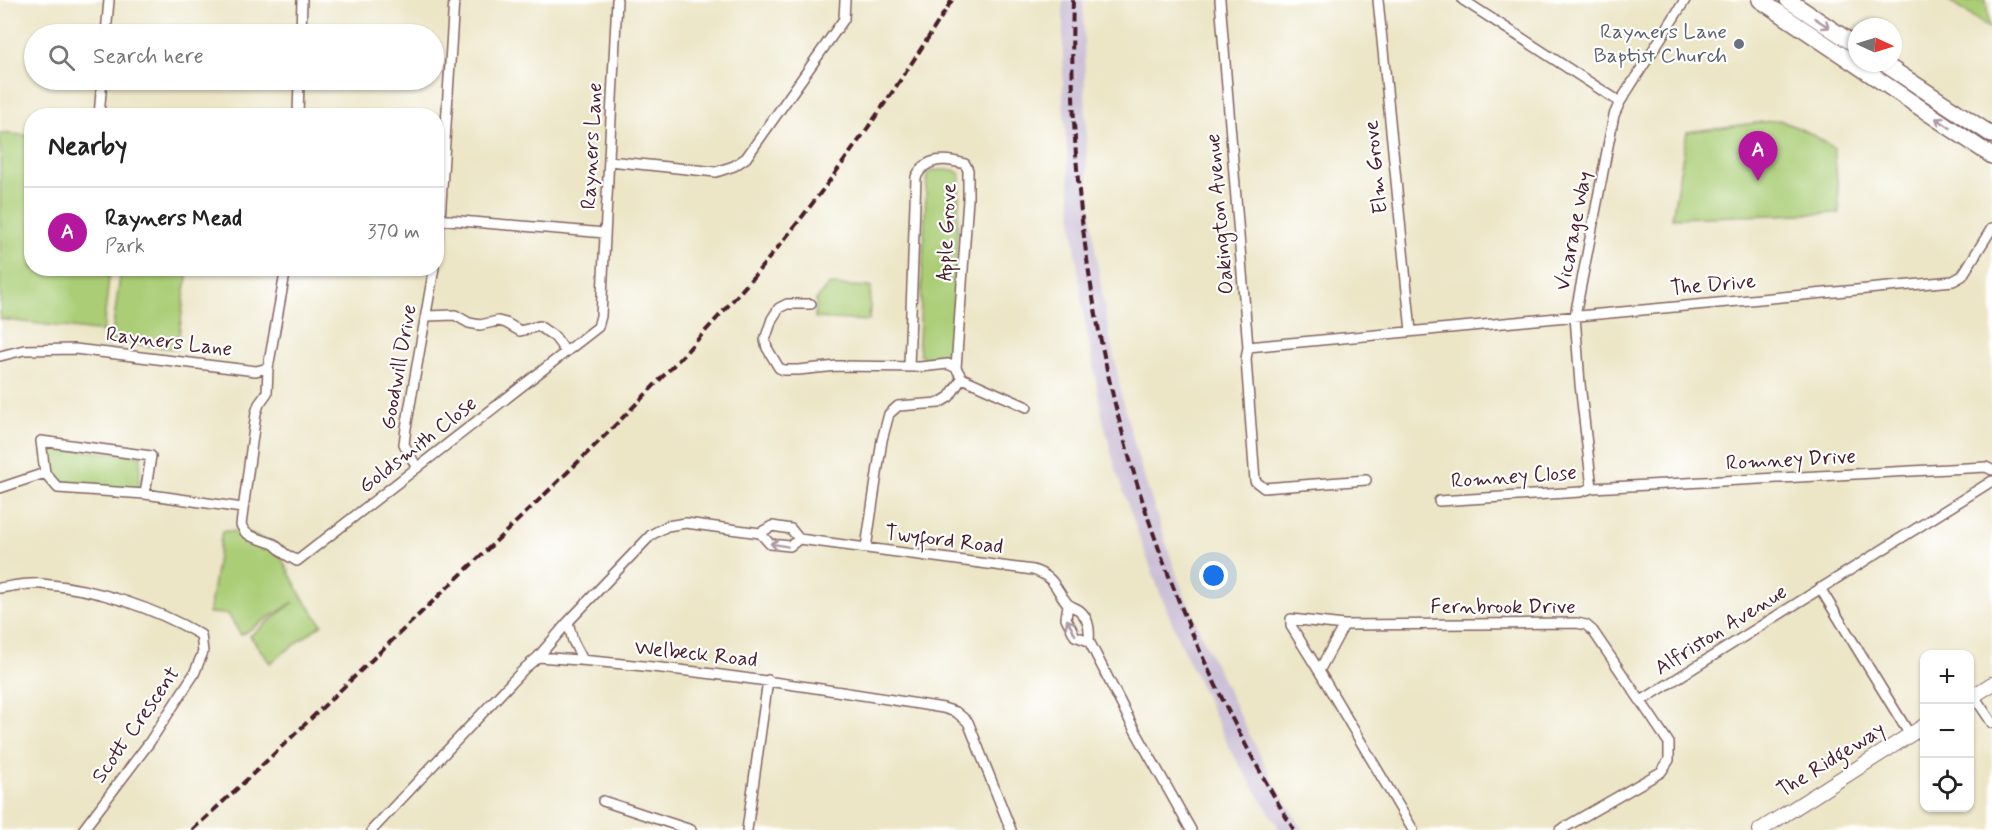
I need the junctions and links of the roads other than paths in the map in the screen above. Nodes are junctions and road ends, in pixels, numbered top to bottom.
1 (109, 0) edge
2 (302, 0) edge
3 (454, 0) edge
4 (618, 0) edge
5 (845, 0) edge
6 (1220, 0) edge
7 (1378, 0) edge
8 (1463, 0) edge
9 (1685, 0) edge
10 (1760, 0) edge
11 (1788, 0) edge
12 (107, 24) edge
13 (301, 24) edge
14 (1848, 40) edge
15 (1897, 72) edge
16 (101, 90) edge
17 (299, 90) edge
18 (1620, 102) junction
19 (100, 108) edge
20 (298, 108) edge
21 (1992, 135) edge
22 (444, 137) edge
23 (1992, 156) edge
24 (609, 161) junction
25 (444, 220) edge
26 (1992, 228) edge
27 (605, 233) junction
28 (285, 276) edge
29 (433, 276) edge
30 (811, 304) dead end
31 (426, 316) junction
32 (1575, 316) junction
33 (1411, 331) junction
34 (1248, 347) junction
35 (563, 355) junction
36 (0, 356) edge
37 (909, 366) junction
38 (268, 368) junction
39 (956, 368) junction
40 (962, 378) junction
41 (1027, 407) dead end
42 (417, 468) junction
43 (1992, 470) edge
44 (45, 473) junction
45 (1366, 480) dead end
46 (1992, 481) edge
47 (0, 488) edge
48 (1592, 489) junction
49 (145, 494) junction
50 (1439, 501) dead end
51 (242, 508) junction
52 (760, 533) junction
53 (799, 539) junction
54 (866, 548) junction
55 (0, 588) edge
56 (1820, 588) junction
57 (1068, 605) junction
58 (568, 622) junction
59 (1344, 625) junction
60 (1089, 641) junction
61 (538, 657) junction
62 (583, 660) junction
63 (1319, 671) junction
64 (768, 680) junction
65 (1992, 684) edge
66 (1974, 696) edge
67 (1974, 700) edge
68 (1641, 701) junction
69 (1992, 723) edge
70 (1920, 729) edge
71 (1910, 735) junction
72 (603, 801) dead end
73 (83, 830) edge
74 (372, 830) edge
75 (691, 830) edge
76 (747, 830) edge
77 (1011, 830) edge
78 (1191, 830) edge
79 (1413, 830) edge
80 (1560, 830) edge
81 (1760, 830) edge

1 - 12 street
2 - 13 street
3 - 22 street
4 - 24 street, Rayners Lane
5 - 24 street
6 - 34 street, Oakington Avenue
7 - 33 street, Elm Grove
8 - 18 street
9 - 18 street, Vicarage Way
23 -> 10 main road
11 -> 14 main road
15 - 21 main road
16 - 19 street
17 - 20 street
18 - 32 street, Vicarage Way
24 - 27 street, Rayners Lane
25 - 27 street, Rayners Lane
26 - 32 street, The Drive
27 - 35 street, Goldsmith Close
28 - 38 street
29 - 31 street, Goodwill Drive
30 - 37 street
31 - 35 street
31 - 42 street, Goodwill Drive
32 - 33 street, The Drive
32 - 48 street, Vicarage Way
33 - 34 street, The Drive
34 - 45 street, Oakington Avenue
35 - 42 street, Goldsmith Close
36 - 38 street, Rayners Lane
37 - 39 street
37 - 39 street, Apple Grove
38 - 51 street
39 - 40 street
40 - 41 street
40 - 54 street
42 - 51 street, Goldsmith Close
43 - 48 street, Romney Drive
44 - 47 street
44 - 49 street
44 - 49 street
46 - 56 street, Alfriston Avenue
48 - 50 street, Romney Close
49 - 51 street
52 - 53 street, Twyford Road
53 -> 52 street, Twyford Road
52 - 58 street, Twyford Road
53 - 54 street, Twyford Road
54 - 57 street, Twyford Road
55 - 73 street, Scott Crescent
56 - 68 street, Alfriston Avenue
56 - 71 street
57 - 60 street, Twyford Road
60 -> 57 street, Twyford Road
58 - 61 street, Twyford Road
58 - 62 street
59 - 63 street
59 - 63 street, Fernbrook Drive
59 - 68 street, Fernbrook Drive
60 - 78 street, Twyford Road
61 - 62 street, Welbeck Road
61 - 74 street
62 - 64 street, Welbeck Road
63 - 79 street, Fernbrook Drive
64 - 76 street
64 - 77 street, Welbeck Road
65 - 66 street
67 - 69 street
68 - 80 street, Fernbrook Drive
70 - 71 street, The Ridgeway
71 - 81 street, The Ridgeway
72 - 75 street

